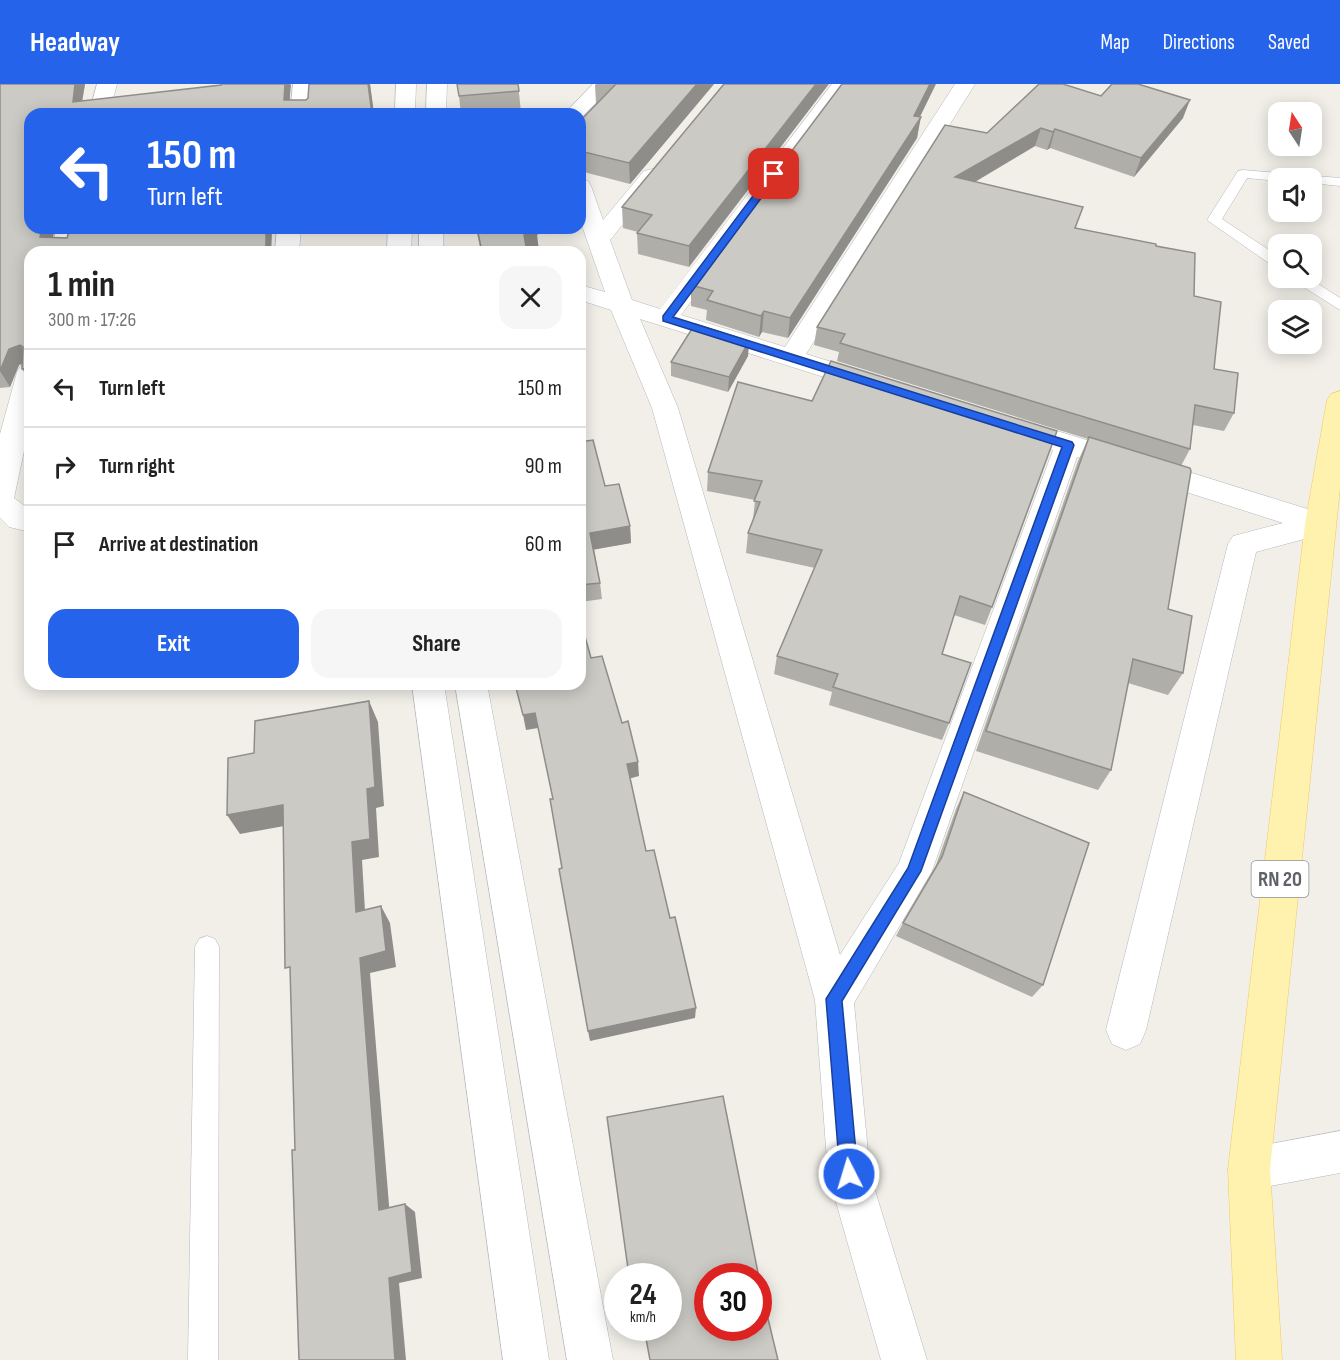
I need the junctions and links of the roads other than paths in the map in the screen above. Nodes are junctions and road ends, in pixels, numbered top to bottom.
1 (107, 84) edge
2 (303, 84) edge
3 (406, 84) edge
4 (437, 84) edge
5 (603, 84) edge
6 (842, 84) edge
7 (965, 84) edge
8 (101, 108) edge
9 (301, 108) edge
10 (405, 108) edge
11 (436, 108) edge
12 (580, 108) edge
13 (667, 157) edge
14 (1268, 176) edge
15 (1322, 180) edge
16 (1340, 182) edge
17 (586, 203) edge
18 (599, 239) junction
19 (1268, 256) edge
20 (1314, 288) edge
21 (586, 294) edge
22 (621, 304) junction
23 (1340, 305) edge
24 (666, 318) junction
25 (791, 358) junction
26 (891, 389) edge
27 (24, 395) edge
28 (1340, 400) edge
29 (991, 420) edge
30 (1068, 445) junction
31 (0, 500) edge
32 (24, 520) edge
33 (1320, 524) junction
34 (429, 690) edge
35 (472, 690) edge
36 (207, 947) dead end
37 (834, 999) junction
38 (1126, 1030) dead end
39 (1340, 1152) edge
40 (1249, 1169) junction
41 (203, 1360) edge
42 (526, 1360) edge
43 (590, 1360) edge
44 (904, 1360) edge
45 (1260, 1360) edge

1 - 8 street
2 - 9 street
3 - 10 street
4 - 11 street
5 - 12 street
6 - 24 street
7 - 25 street
13 - 18 street
14 - 19 lane
15 - 16 lane
17 - 18 street
18 - 22 street
20 - 23 lane
21 - 22 street
22 - 24 street
22 - 37 street
24 - 25 street
25 - 26 street
27 - 31 street
28 - 33 main road, RN 20
29 - 30 street
30 - 33 street
30 - 37 street
31 - 32 street
33 - 38 street
33 - 40 main road, RN 20
34 - 42 street
35 - 43 street
36 - 41 lane
37 - 44 street
39 - 40 street
40 - 45 main road, RN 20

